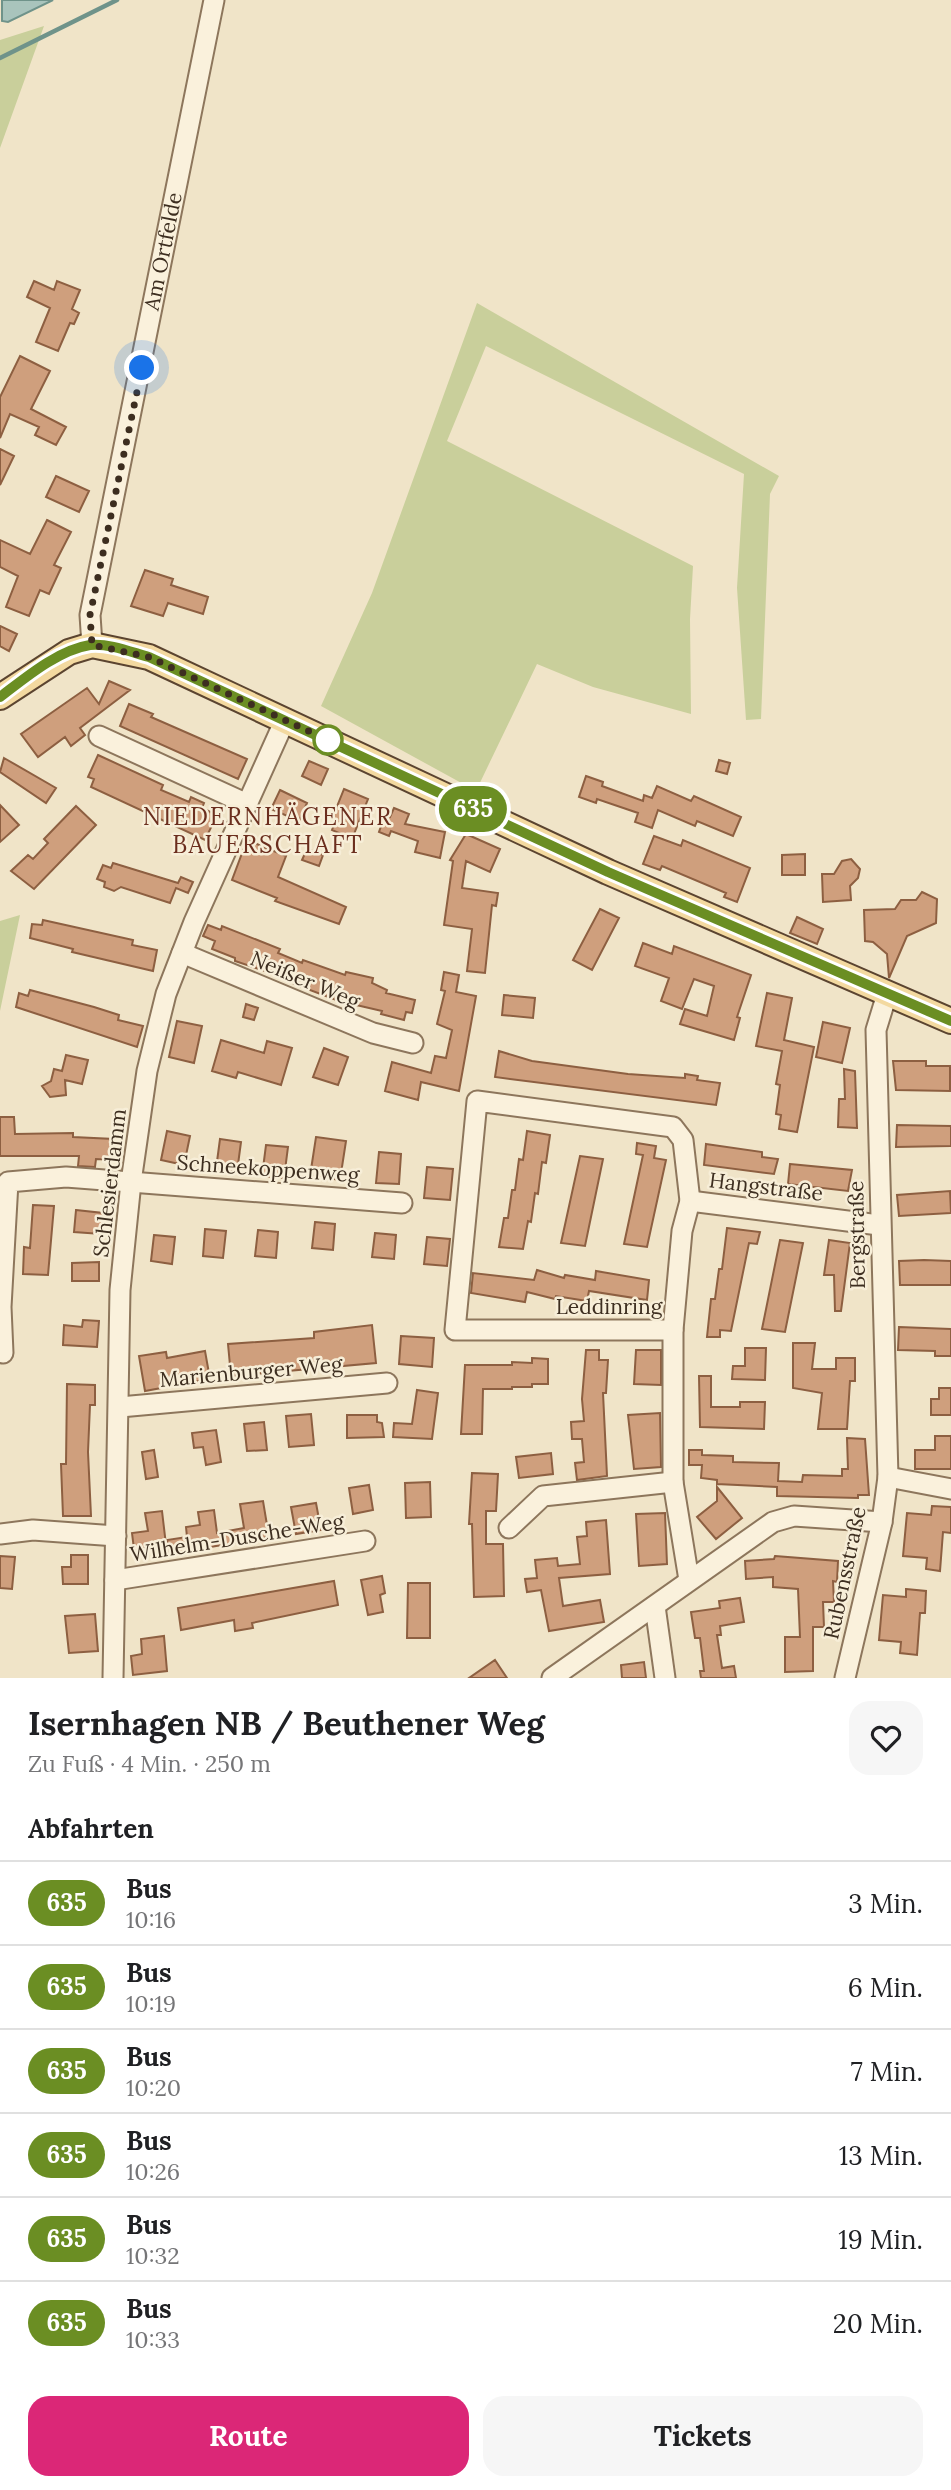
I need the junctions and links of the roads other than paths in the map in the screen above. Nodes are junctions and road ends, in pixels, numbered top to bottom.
1 (214, 0) edge
2 (92, 645) junction
3 (0, 697) edge
4 (285, 720) junction
5 (99, 736) dead end
6 (247, 804) junction
7 (182, 953) junction
8 (887, 994) junction
9 (951, 1021) edge
10 (414, 1043) dead end
11 (131, 1182) junction
12 (690, 1201) junction
13 (402, 1203) dead end
14 (879, 1225) junction
15 (673, 1329) junction
16 (3, 1353) dead end
17 (387, 1383) dead end
18 (120, 1407) junction
19 (888, 1478) junction
20 (673, 1482) junction
21 (951, 1489) edge
22 (882, 1522) junction
23 (509, 1528) dead end
24 (0, 1534) edge
25 (116, 1536) junction
26 (365, 1541) dead end
27 (115, 1580) junction
28 (689, 1580) junction
29 (654, 1606) junction
30 (113, 1678) edge
31 (552, 1678) edge
32 (665, 1678) edge
33 (845, 1678) edge

1 - 2 street, Am Ortfelde
2 - 3 main road
2 - 4 main road
4 - 6 street, Schlesierdamm
4 - 8 main road
5 - 6 street
6 - 7 street, Schlesierdamm
7 - 10 street, Neißer Weg
7 - 11 street, Schlesierdamm
8 - 9 main road
8 - 14 street, Bergstraße
11 - 13 street, Schneekoppenweg
11 - 16 street, Schneekoppenweg
11 - 18 street, Schlesierdamm
12 - 14 street, Hangstraße
12 - 15 street, Leddinring
12 - 15 street, Leddinring
14 - 19 street, Bergstraße
15 - 20 street
17 - 18 street, Marienburger Weg
18 - 25 street, Schlesierdamm
19 - 21 street
19 - 22 street, Rubensstraße
20 - 23 street
20 - 28 street
22 - 28 street
22 - 33 street, Rubensstraße
24 - 25 street
25 - 27 street, Schlesierdamm
26 - 27 street, Wilhelm-Dusche-Weg
27 - 30 street, Schlesierdamm
28 - 29 street
29 - 31 street
29 - 32 street

